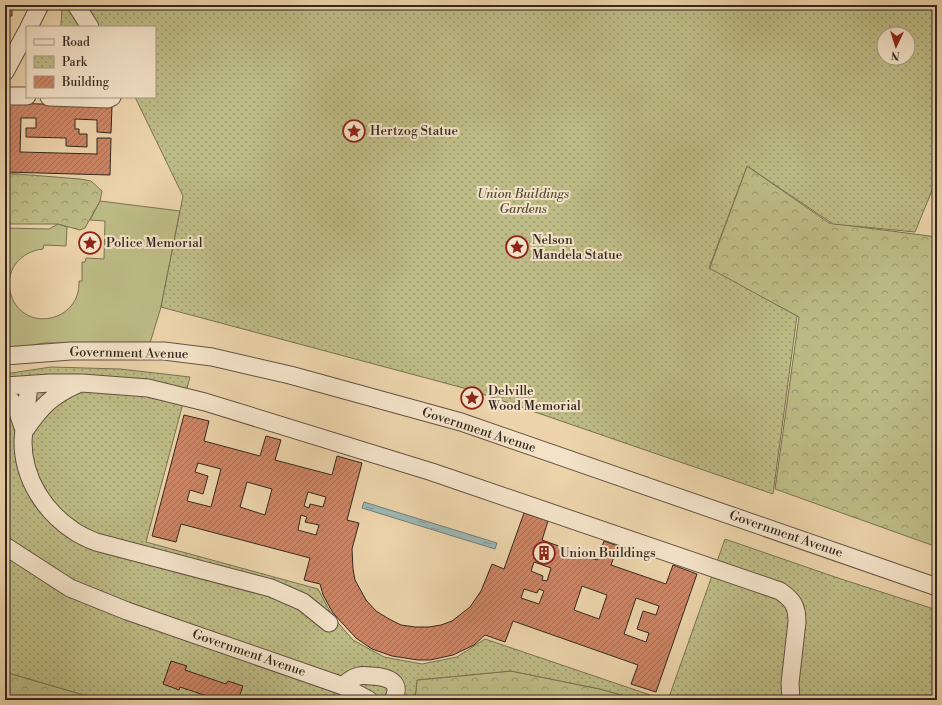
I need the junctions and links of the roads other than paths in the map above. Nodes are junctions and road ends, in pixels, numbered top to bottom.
1 (40, 5) edge
2 (76, 5) edge
3 (30, 26) edge
4 (89, 26) edge
5 (26, 33) edge
6 (5, 72) edge
7 (5, 96) edge
8 (26, 96) edge
9 (78, 98) edge
10 (110, 98) edge
11 (5, 356) edge
12 (82, 382) junction
13 (29, 385) junction
14 (5, 386) edge
15 (5, 393) edge
16 (24, 432) junction
17 (5, 546) edge
18 (937, 587) edge
19 (329, 623) dead end
20 (343, 686) junction
21 (369, 700) edge
22 (393, 700) edge
23 (791, 700) edge

1 - 3 street
2 - 4 street
5 - 6 street
7 - 8 street
9 - 10 street
11 - 18 street, Government Avenue
12 - 13 street
12 - 16 street
12 - 23 street
13 - 14 street
13 - 16 street
15 - 16 street
16 - 19 street
17 - 20 street, Government Avenue
20 - 21 street, Government Avenue
20 - 22 street

